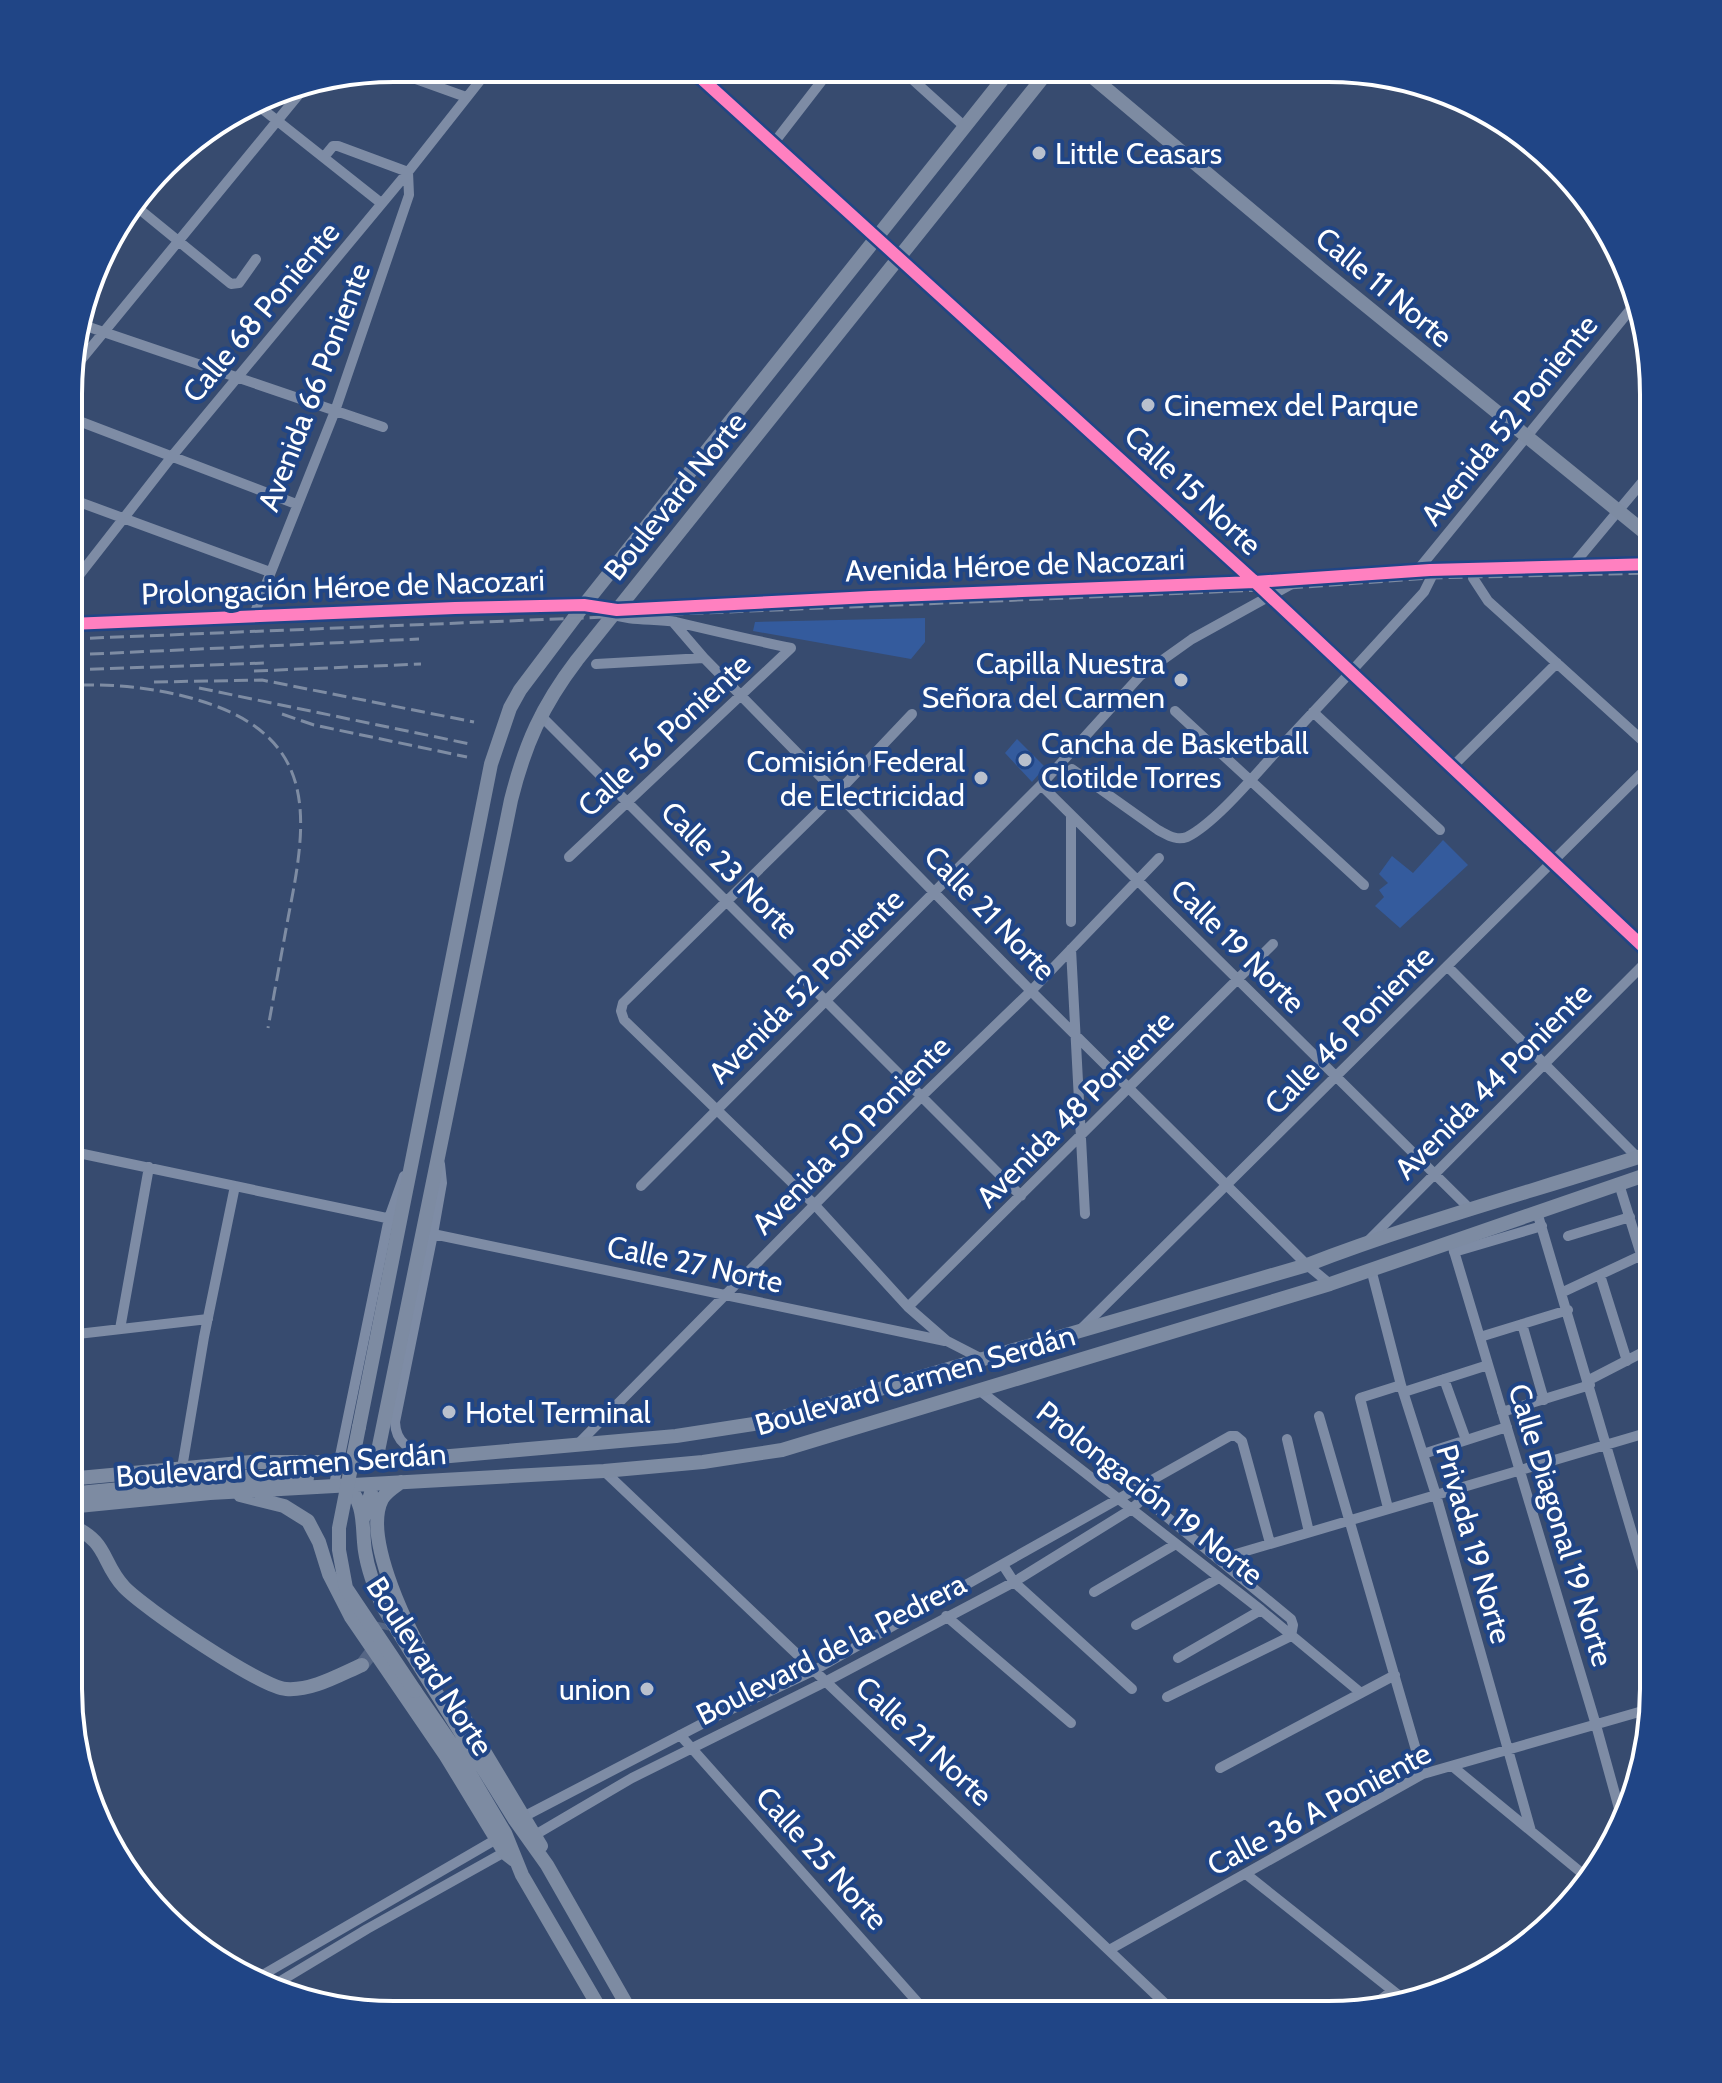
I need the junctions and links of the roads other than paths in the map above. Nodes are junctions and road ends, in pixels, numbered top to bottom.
1 (424, 82) edge
2 (478, 82) edge
3 (705, 82) edge
4 (821, 82) edge
5 (915, 82) edge
6 (1001, 82) edge
7 (1039, 82) edge
8 (1098, 82) edge
9 (466, 97) junction
10 (295, 98) edge
11 (264, 110) edge
12 (277, 120) junction
13 (965, 127) junction
14 (773, 144) junction
15 (324, 157) junction
16 (408, 172) junction
17 (381, 203) junction
18 (141, 211) edge
19 (877, 238) junction
20 (179, 241) junction
21 (900, 258) junction
22 (256, 259) dead end
23 (1629, 312) edge
24 (89, 328) edge
25 (104, 333) junction
26 (85, 356) edge
27 (237, 378) junction
28 (335, 411) junction
29 (82, 422) edge
30 (383, 427) dead end
31 (1525, 436) junction
32 (173, 455) junction
33 (1640, 485) edge
34 (82, 503) edge
35 (296, 504) junction
36 (1619, 510) junction
37 (123, 518) junction
38 (1640, 528) edge
39 (1640, 564) edge
40 (1573, 565) junction
41 (1473, 569) junction
42 (1430, 570) junction
43 (82, 571) edge
44 (1417, 571) junction
45 (270, 572) junction
46 (1299, 580) junction
47 (1255, 582) junction
48 (1270, 596) junction
49 (584, 605) junction
50 (610, 612) junction
51 (253, 617) junction
52 (673, 622) junction
53 (82, 624) edge
54 (704, 658) junction
55 (1557, 663) junction
56 (596, 664) dead end
57 (1350, 673) junction
58 (741, 694) junction
59 (1175, 711) dead end
60 (1313, 712) junction
61 (912, 714) dead end
62 (540, 715) junction
63 (1640, 738) edge
64 (1452, 767) junction
65 (1072, 769) dead end
66 (1640, 775) edge
67 (1250, 780) junction
68 (1041, 785) junction
69 (838, 792) junction
70 (628, 801) junction
71 (1071, 817) junction
72 (1440, 830) dead end
73 (569, 857) dead end
74 (1159, 858) dead end
75 (1554, 860) junction
76 (1137, 880) junction
77 (1364, 885) dead end
78 (934, 890) junction
79 (728, 901) junction
80 (1071, 922) dead end
81 (1640, 943) edge
82 (1273, 944) dead end
83 (1071, 949) junction
84 (1447, 966) junction
85 (1640, 968) edge
86 (1239, 980) junction
87 (1031, 991) junction
88 (826, 1000) junction
89 (1074, 1031) junction
90 (1544, 1064) junction
91 (1336, 1076) junction
92 (1130, 1088) junction
93 (922, 1096) junction
94 (717, 1110) junction
95 (1080, 1137) junction
96 (82, 1154) edge
97 (439, 1157) junction
98 (1638, 1158) joint
99 (149, 1167) junction
100 (1434, 1173) junction
101 (1640, 1177) edge
102 (1619, 1184) junction
103 (235, 1186) junction
104 (641, 1186) dead end
105 (1226, 1186) junction
106 (1021, 1196) junction
107 (814, 1204) junction
108 (1470, 1209) junction
109 (1085, 1214) dead end
110 (1630, 1217) junction
111 (395, 1219) junction
112 (1540, 1219) junction
113 (433, 1234) junction
114 (1568, 1236) dead end
115 (1367, 1242) junction
116 (1453, 1247) junction
117 (1640, 1249) edge
118 (1640, 1256) edge
119 (1307, 1265) junction
120 (1371, 1269) junction
121 (1600, 1275) junction
122 (1330, 1284) junction
123 (1563, 1292) junction
124 (725, 1296) junction
125 (908, 1307) junction
126 (1568, 1310) junction
127 (208, 1319) junction
128 (1522, 1324) junction
129 (120, 1329) junction
130 (82, 1333) edge
131 (1077, 1333) junction
132 (1480, 1337) junction
133 (947, 1341) junction
134 (1640, 1354) edge
135 (989, 1357) junction
136 (1627, 1361) junction
137 (1488, 1365) junction
138 (1444, 1379) junction
139 (1004, 1382) junction
140 (1589, 1382) junction
141 (1402, 1388) junction
142 (979, 1390) junction
143 (1544, 1400) junction
144 (1502, 1412) junction
145 (1319, 1416) dead end
146 (1507, 1427) junction
147 (1640, 1435) edge
148 (1287, 1439) dead end
149 (1466, 1440) junction
150 (1608, 1444) junction
151 (577, 1445) junction
152 (378, 1451) dead end
153 (1423, 1454) junction
154 (439, 1457) junction
155 (338, 1462) junction
156 (182, 1468) junction
157 (1520, 1470) junction
158 (604, 1471) junction
159 (82, 1478) edge
160 (401, 1481) junction
161 (327, 1482) junction
162 (1133, 1489) junction
163 (82, 1493) edge
164 (231, 1493) junction
165 (371, 1493) dead end
166 (354, 1494) dead end
167 (1436, 1495) junction
168 (1116, 1498) junction
169 (1143, 1499) junction
170 (82, 1506) edge
171 (1388, 1508) junction
172 (1130, 1510) junction
173 (1349, 1520) junction
174 (362, 1523) junction
175 (1309, 1532) junction
176 (82, 1533) edge
177 (1270, 1543) junction
178 (1176, 1544) junction
179 (1640, 1558) edge
180 (1219, 1559) junction
181 (1003, 1565) junction
182 (1219, 1578) junction
183 (1014, 1582) junction
184 (1094, 1592) dead end
185 (383, 1607) junction
186 (1261, 1610) junction
187 (946, 1616) junction
188 (383, 1623) tunnel mouth
189 (1136, 1625) dead end
190 (1291, 1636) junction
191 (1178, 1658) dead end
192 (362, 1665) tunnel mouth
193 (813, 1671) junction
194 (1395, 1675) junction
195 (825, 1682) junction
196 (1132, 1689) dead end
197 (1361, 1693) junction
198 (1167, 1697) dead end
199 (1639, 1712) edge
200 (1071, 1723) dead end
201 (1596, 1725) junction
202 (680, 1735) junction
203 (692, 1748) junction
204 (1508, 1749) junction
205 (1452, 1766) junction
206 (1220, 1768) dead end
207 (1423, 1774) junction
208 (1618, 1804) edge
209 (525, 1816) junction
210 (1531, 1831) junction
211 (535, 1835) junction
212 (500, 1836) junction
213 (510, 1854) junction
214 (547, 1865) junction
215 (1581, 1872) edge
216 (1246, 1874) junction
217 (1109, 1950) junction
218 (266, 1973) edge
219 (282, 1980) edge
220 (1392, 1991) junction
221 (1395, 1993) edge
222 (1386, 1995) edge
223 (595, 2001) edge
224 (625, 2001) edge
225 (916, 2001) edge
226 (1162, 2001) edge

1 - 9 street
2 - 9 street, Calle 68 Poniente
3 - 14 street, Calle 15 Norte
4 - 14 street
5 - 13 street
6 - 13 main road, Boulevard Norte
7 - 21 main road, Boulevard Norte
8 - 31 main road, Calle 11 Norte
9 - 16 street, Calle 68 Poniente
10 - 12 street
11 - 12 street
12 - 15 street
12 - 20 street
13 - 19 main road, Boulevard Norte
14 - 19 street, Calle 15 Norte
15 - 16 street
15 - 17 street
16 - 17 street, Calle 68 Poniente
16 - 28 street, Avenida 66 Poniente
17 - 27 street, Calle 68 Poniente
18 - 20 street
19 - 21 street, Calle 15 Norte
19 - 49 main road, Boulevard Norte
20 - 22 street
20 - 25 street
21 - 47 street, Calle 15 Norte
21 - 50 main road, Boulevard Norte
23 - 31 street, Avenida 52 Poniente
24 - 25 street
25 - 26 street
25 - 27 street
27 - 28 street
27 - 32 street, Calle 68 Poniente
28 - 30 street
28 - 35 street, Avenida 66 Poniente
29 - 32 street
31 - 36 main road, Calle 11 Norte
31 - 44 street, Avenida 52 Poniente
32 - 35 street
32 - 37 street, Calle 68 Poniente
33 - 36 street
34 - 37 street
35 - 45 street, Avenida 66 Poniente
36 - 38 main road, Calle 11 Norte
36 - 40 street
37 - 43 street, Calle 68 Poniente
37 - 45 street
39 - 40 street, Avenida Héroe de Nacozari
40 - 41 street, Avenida Héroe de Nacozari
41 - 42 street, Avenida Héroe de Nacozari
41 - 55 street
42 - 44 street, Avenida Héroe de Nacozari
42 - 57 street
44 - 46 street, Avenida Héroe de Nacozari
45 - 51 street, Avenida 66 Poniente
46 - 47 street, Avenida Héroe de Nacozari
46 - 48 street, Avenida 52 Poniente
47 - 48 street, Calle 15 Norte
47 - 50 street, Avenida Héroe de Nacozari
48 - 57 street, Calle 15 Norte
48 - 68 street, Avenida 52 Poniente
49 - 50 street, Prolongación Héroe de Nacozari
49 - 51 street, Prolongación Héroe de Nacozari
49 - 111 main road, Boulevard Norte
50 - 52 street
50 - 62 main road, Boulevard Norte
51 - 53 street, Prolongación Héroe de Nacozari
52 - 54 street, Calle 21 Norte
52 - 58 street, Calle 56 Poniente
54 - 56 street
54 - 58 street, Calle 21 Norte
55 - 63 street
55 - 64 street
57 - 60 street
57 - 64 street, Calle 15 Norte
58 - 69 street, Calle 21 Norte
58 - 70 street, Calle 56 Poniente
59 - 67 street
60 - 67 street
60 - 72 street
61 - 69 street
62 - 70 street, Calle 23 Norte
62 - 97 main road, Boulevard Norte
64 - 75 street, Calle 15 Norte
65 - 67 street
66 - 75 street, Calle 46 Poniente
67 - 77 street
68 - 71 street, Calle 19 Norte
68 - 78 street, Avenida 52 Poniente
69 - 78 street, Calle 21 Norte
69 - 79 street
70 - 73 street, Calle 56 Poniente
70 - 79 street, Calle 23 Norte
71 - 76 street, Calle 19 Norte
71 - 80 street
74 - 76 street, Avenida 50 Poniente
75 - 81 street, Calle 15 Norte
75 - 84 street, Calle 46 Poniente
76 - 83 street, Avenida 50 Poniente
76 - 86 street, Calle 19 Norte
78 - 87 street, Calle 21 Norte
78 - 88 street, Avenida 52 Poniente
79 - 88 street, Calle 23 Norte
79 - 94 street
82 - 86 street, Avenida 48 Poniente
83 - 87 street, Avenida 50 Poniente
83 - 89 street
84 - 90 street
84 - 91 street, Calle 46 Poniente
85 - 90 street, Avenida 44 Poniente
86 - 91 street, Calle 19 Norte
86 - 92 street, Avenida 48 Poniente
87 - 89 street, Calle 21 Norte
87 - 93 street, Avenida 50 Poniente
88 - 93 street, Calle 23 Norte
88 - 94 street, Avenida 52 Poniente
89 - 92 street, Calle 21 Norte
89 - 95 street
90 - 98 street
90 - 100 street, Avenida 44 Poniente
91 - 100 street, Calle 19 Norte
91 - 105 street, Calle 46 Poniente
92 - 95 street, Avenida 48 Poniente
92 - 105 street, Calle 21 Norte
93 - 106 street, Calle 23 Norte
93 - 107 street, Avenida 50 Poniente
94 - 104 street, Avenida 52 Poniente
94 - 107 street
95 - 106 street, Avenida 48 Poniente
95 - 109 street
96 - 99 street
97 - 113 street, Boulevard Norte
97 - 152 main road, Boulevard Norte
98 - 108 main road, Boulevard Carmen Serdán
99 - 103 street
99 - 129 street
100 - 108 street, Calle 19 Norte
100 - 115 street, Avenida 44 Poniente
101 - 102 main road, Boulevard Carmen Serdán
102 - 110 street
102 - 112 main road, Boulevard Carmen Serdán
103 - 111 street
103 - 127 street
105 - 119 street, Calle 21 Norte
105 - 131 street, Calle 46 Poniente
106 - 125 street, Avenida 48 Poniente
107 - 124 street, Avenida 50 Poniente
107 - 125 street
108 - 115 main road, Boulevard Carmen Serdán
110 - 114 street
110 - 117 street
111 - 155 street, Boulevard Norte
111 - 212 main road, Boulevard Norte, bridge
112 - 116 main road, Boulevard Carmen Serdán
112 - 123 street
113 - 124 street, Calle 27 Norte
113 - 154 street, Boulevard Norte
115 - 119 main road, Boulevard Carmen Serdán
116 - 120 main road, Boulevard Carmen Serdán
116 - 132 street, Calle Diagonal 19 Norte
118 - 121 street
119 - 122 street, Calle 21 Norte
119 - 131 main road, Boulevard Carmen Serdán
120 - 122 main road, Boulevard Carmen Serdán
120 - 141 street, Privada 19 Norte
121 - 123 street
121 - 136 street
122 - 139 main road, Boulevard Carmen Serdán
123 - 126 street
124 - 133 street, Calle 27 Norte
124 - 151 street, Avenida 50 Poniente
125 - 133 street
126 - 128 street
126 - 140 street
127 - 129 street
127 - 156 street
128 - 132 street
128 - 143 street
129 - 130 street
131 - 135 main road, Boulevard Carmen Serdán
132 - 137 street, Calle Diagonal 19 Norte
133 - 135 street
134 - 136 street
135 - 139 main road
135 - 151 main road, Boulevard Carmen Serdán
136 - 140 street
137 - 138 street
137 - 144 street, Calle Diagonal 19 Norte
138 - 141 street
138 - 149 street
139 - 142 main road, Boulevard Carmen Serdán
140 - 143 street
140 - 150 street
141 - 153 street, Privada 19 Norte
141 - 171 street
142 - 158 main road, Boulevard Carmen Serdán
142 - 168 street, Prolongación 19 Norte
143 - 144 street
144 - 146 street, Calle Diagonal 19 Norte
145 - 173 street
146 - 149 street
146 - 157 street, Calle Diagonal 19 Norte
147 - 150 street
148 - 175 street
149 - 153 street
150 - 157 street
150 - 179 street
151 - 154 main road, Boulevard Carmen Serdán
153 - 167 street, Privada 19 Norte
154 - 155 main road, Boulevard Carmen Serdán
155 - 156 main road, Boulevard Carmen Serdán
155 - 161 street, Boulevard Norte
156 - 159 main road, Boulevard Carmen Serdán
157 - 167 street
157 - 201 street, Calle Diagonal 19 Norte
158 - 160 main road, Boulevard Carmen Serdán
158 - 193 street, Calle 21 Norte
160 - 161 main road, Boulevard Carmen Serdán
160 - 209 main road
161 - 163 main road
161 - 164 main road, Boulevard Carmen Serdán
162 - 168 street, Boulevard de la Pedrera
162 - 169 street, Prolongación 19 Norte
162 - 177 street, Boulevard de la Pedrera
164 - 170 main road, Boulevard Carmen Serdán
164 - 212 main road
165 - 174 main road, Boulevard Norte
166 - 174 main road
167 - 171 street
167 - 204 street, Privada 19 Norte
168 - 172 street, Prolongación 19 Norte
168 - 181 street, Boulevard de la Pedrera
169 - 172 street, Boulevard de la Pedrera
169 - 180 street, Prolongación 19 Norte
171 - 173 street
172 - 178 street, Prolongación 19 Norte
172 - 183 street, Boulevard de la Pedrera
173 - 175 street
173 - 194 street
174 - 185 main road, Boulevard Norte
175 - 177 street
176 - 192 main road
177 - 180 street
178 - 182 street, Prolongación 19 Norte
178 - 184 street
180 - 190 street, Prolongación 19 Norte
181 - 183 street
181 - 193 street, Boulevard de la Pedrera
182 - 186 street, Prolongación 19 Norte
182 - 189 street
183 - 187 street, Boulevard de la Pedrera
183 - 196 street
185 - 188 main road
185 - 214 main road, Boulevard Norte
186 - 190 street, Prolongación 19 Norte
186 - 191 street
187 - 195 street, Boulevard de la Pedrera
187 - 200 street
190 - 197 street, Prolongación 19 Norte
190 - 198 street
193 - 195 street, Calle 21 Norte
193 - 202 street, Boulevard de la Pedrera
194 - 197 street
194 - 207 street
195 - 203 street, Boulevard de la Pedrera
195 - 217 street, Calle 21 Norte
197 - 206 street
199 - 201 street, Calle 36 A Poniente
201 - 204 street, Calle 36 A Poniente
201 - 208 street, Calle Diagonal 19 Norte
202 - 203 street, Calle 25 Norte
202 - 209 street, Boulevard de la Pedrera
203 - 211 street, Boulevard de la Pedrera
203 - 225 street, Calle 25 Norte
204 - 205 street, Calle 36 A Poniente
204 - 210 street, Privada 19 Norte
205 - 207 street, Calle 36 A Poniente
205 - 210 street
207 - 216 street, Calle 36 A Poniente
209 - 211 main road
210 - 215 street
211 - 214 main road
212 - 213 main road
212 - 218 street
213 - 219 street
213 - 223 main road
214 - 224 main road, Boulevard Norte
216 - 217 street, Calle 36 A Poniente
216 - 220 street
217 - 226 street, Calle 21 Norte
220 - 221 street
220 - 222 street

